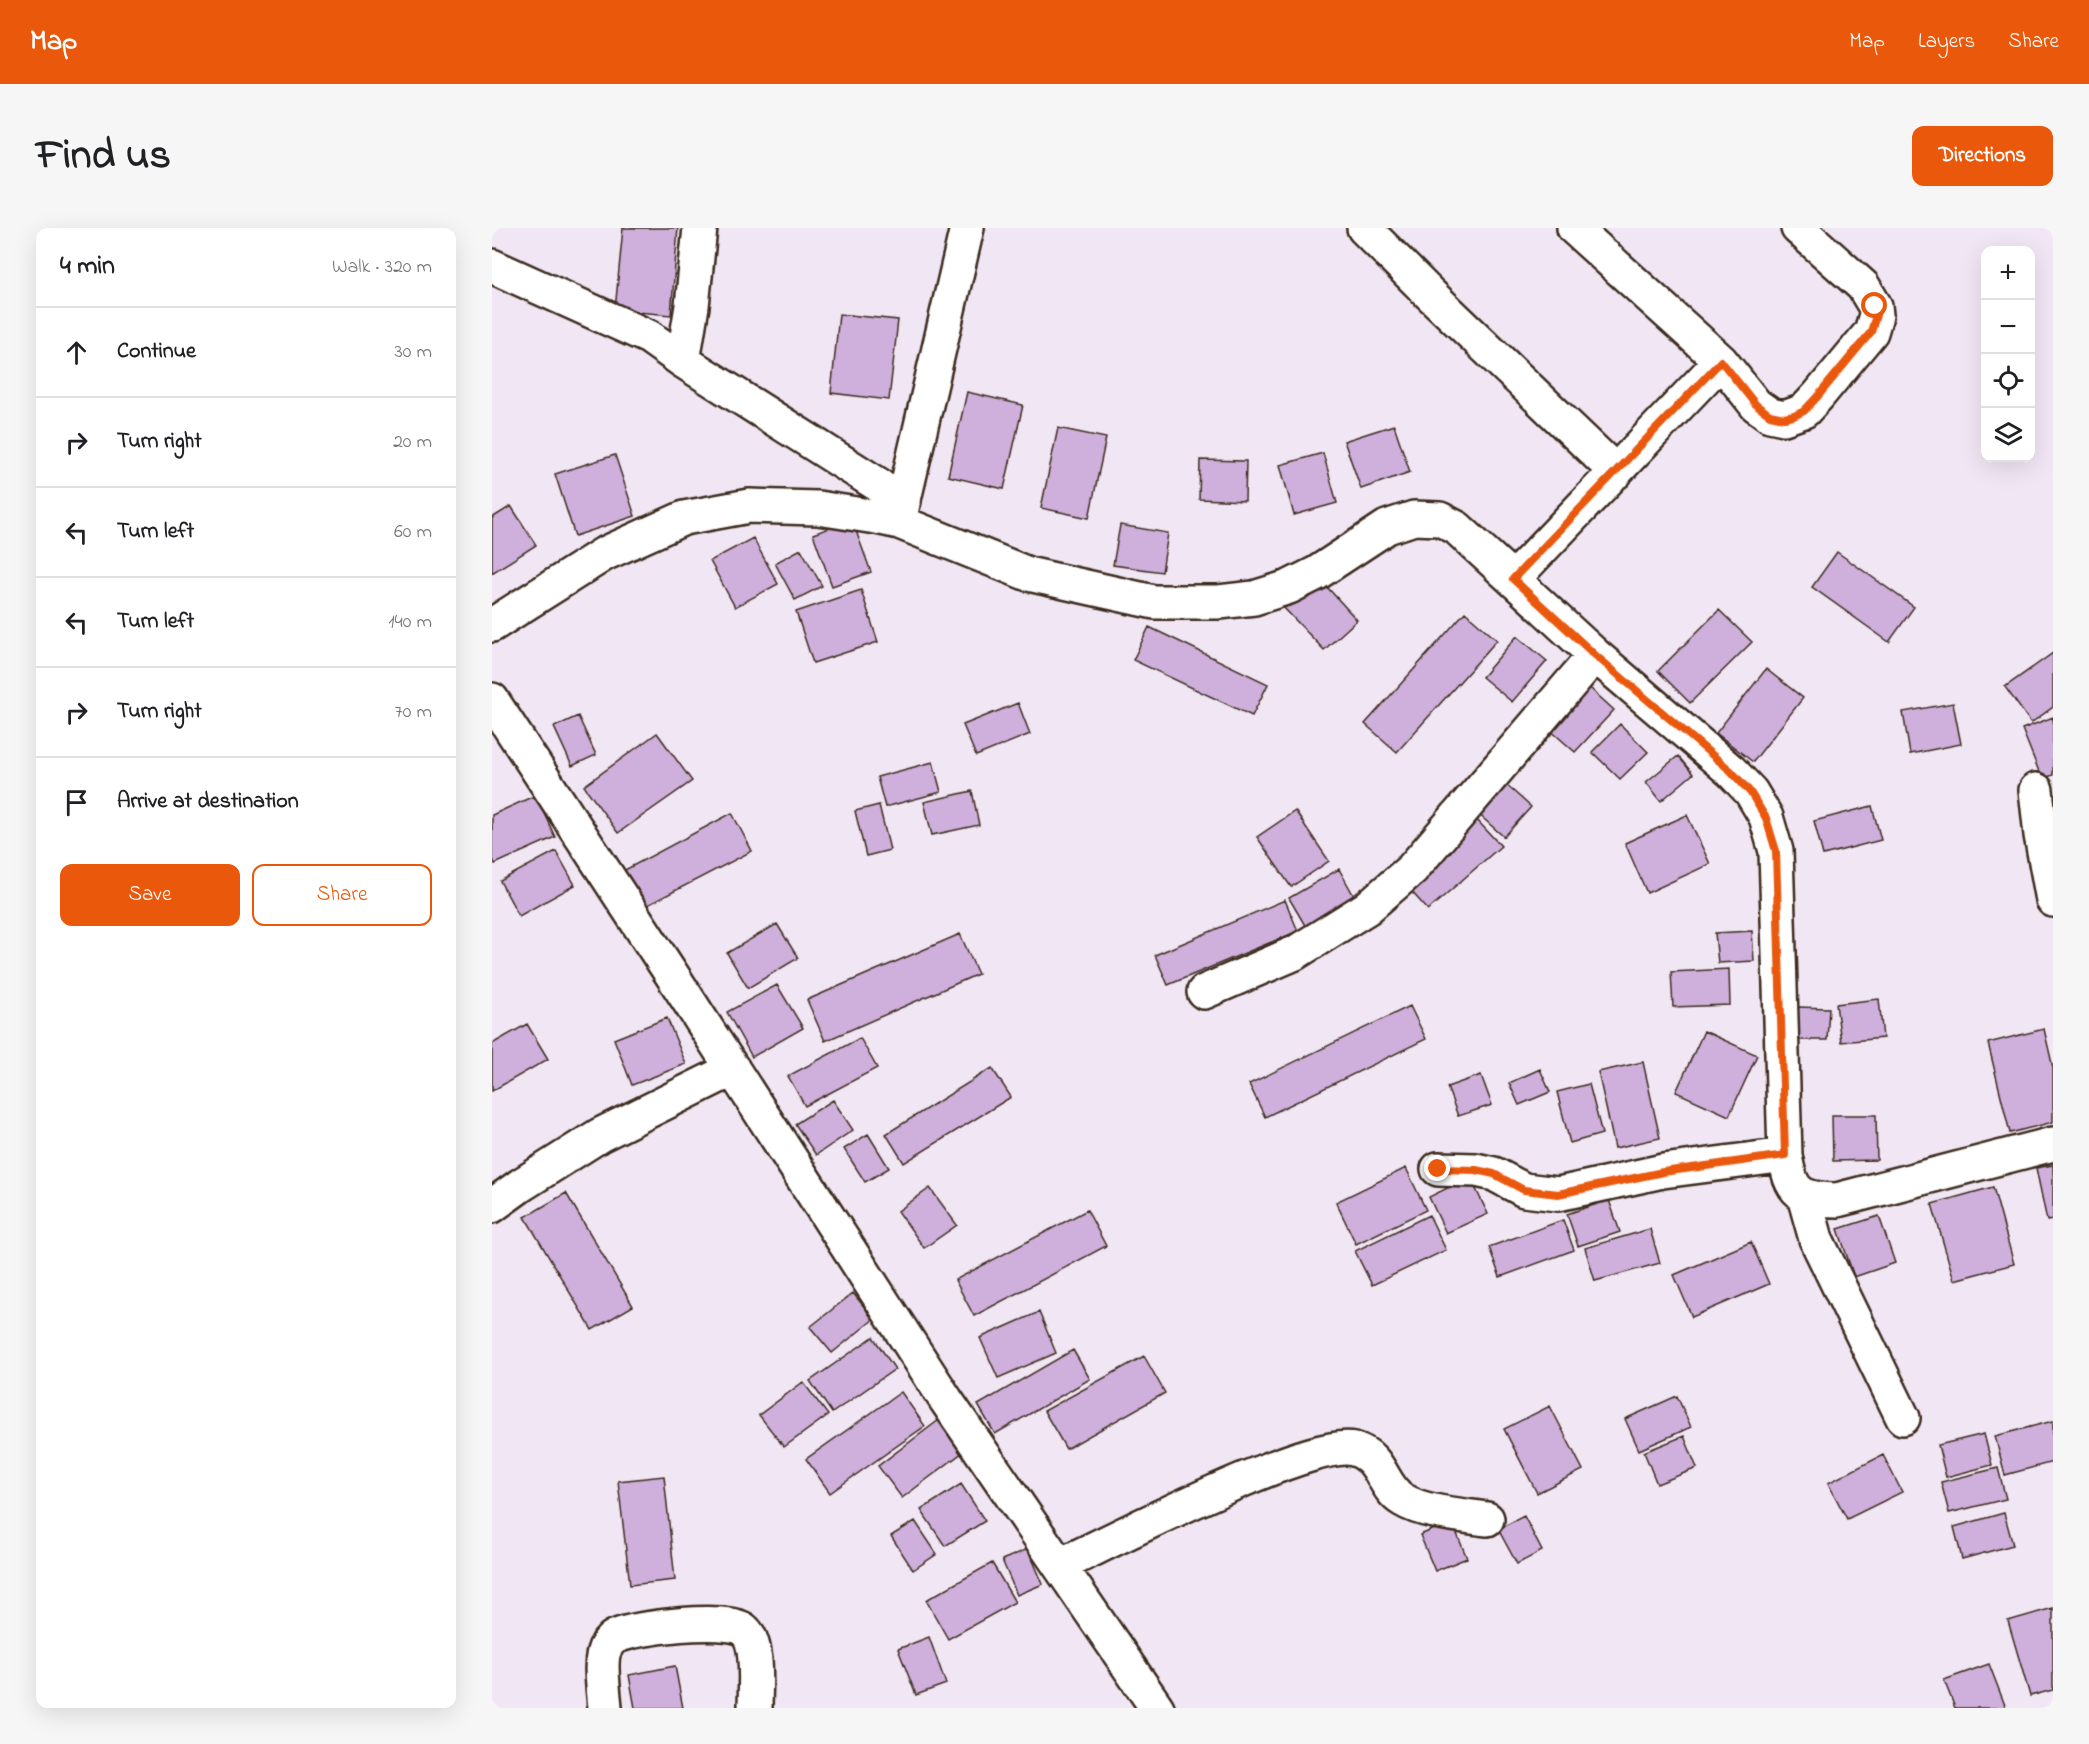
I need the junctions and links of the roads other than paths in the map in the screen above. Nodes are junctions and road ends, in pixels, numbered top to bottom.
1 (700, 228) edge
2 (968, 228) edge
3 (1364, 228) edge
4 (1574, 228) edge
5 (1798, 228) edge
6 (492, 266) edge
7 (683, 361) junction
8 (1721, 361) junction
9 (1616, 472) junction
10 (901, 512) junction
11 (1513, 579) junction
12 (492, 626) edge
13 (1595, 655) junction
14 (492, 700) edge
15 (2036, 790) dead end
16 (2053, 900) edge
17 (1204, 992) dead end
18 (733, 1069) junction
19 (2053, 1144) edge
20 (1785, 1155) junction
21 (1438, 1169) dead end
22 (1804, 1196) junction
23 (492, 1206) edge
24 (1903, 1418) dead end
25 (1487, 1520) dead end
26 (1060, 1565) junction
27 (605, 1708) edge
28 (755, 1708) edge
29 (1157, 1708) edge

1 - 7 street
2 - 10 street
3 - 9 street
4 - 8 street
5 - 8 street
6 - 7 street
7 - 10 street
8 - 9 street
9 - 11 street
10 - 11 street
10 - 12 street
11 - 13 street
13 - 17 street
13 - 20 street
14 - 18 street
15 - 16 street
18 - 23 street
18 - 26 street
19 - 22 street
20 - 21 street
20 - 22 street
22 - 24 street
25 - 26 street
26 - 29 street
27 - 28 street

